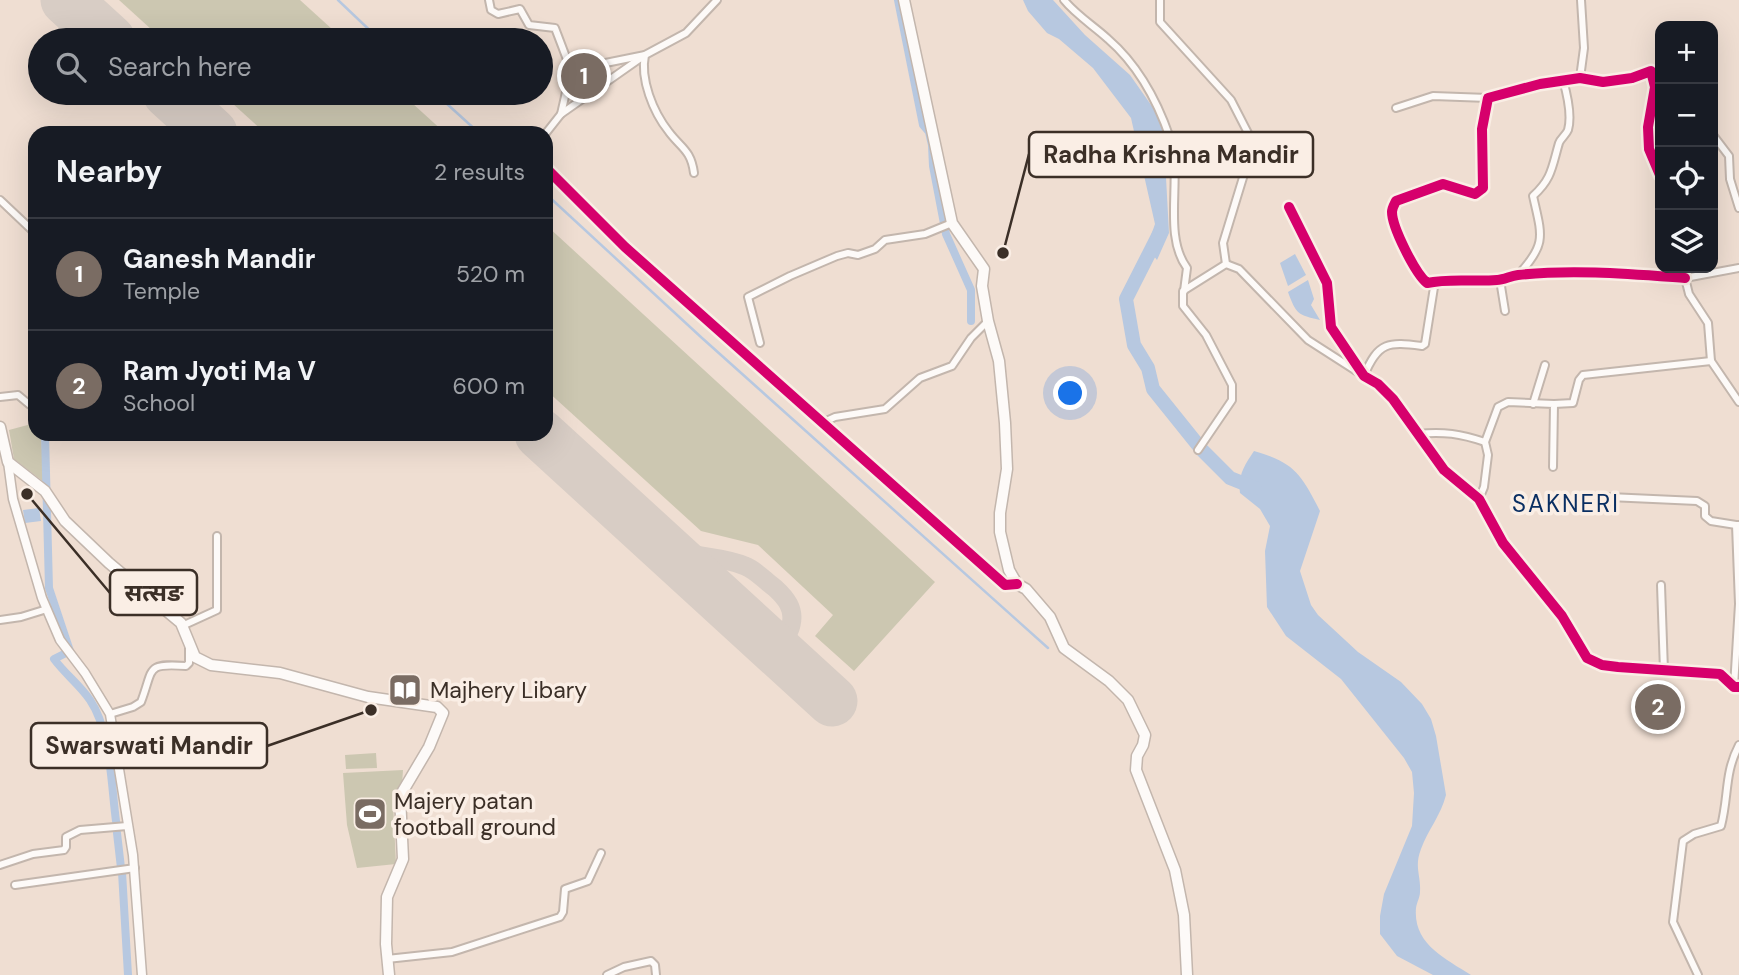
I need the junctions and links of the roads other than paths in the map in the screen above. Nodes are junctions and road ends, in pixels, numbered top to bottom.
1 (489, 0) edge
2 (717, 0) edge
3 (904, 0) edge
4 (1064, 0) edge
5 (1160, 0) edge
6 (1581, 0) edge
7 (645, 55) junction
8 (571, 70) junction
9 (1655, 70) edge
10 (1651, 71) junction
11 (1580, 78) junction
12 (1563, 80) junction
13 (1488, 98) junction
14 (1396, 108) dead end
15 (561, 114) junction
16 (552, 126) edge
17 (1718, 142) edge
18 (1655, 163) edge
19 (694, 173) dead end
20 (553, 176) edge
21 (0, 200) edge
22 (1289, 207) dead end
23 (1739, 208) edge
24 (953, 223) junction
25 (28, 226) edge
26 (1226, 264) junction
27 (1739, 268) edge
28 (1518, 275) junction
29 (1685, 278) junction
30 (1500, 280) junction
31 (1435, 281) junction
32 (1184, 291) junction
33 (1505, 311) dead end
34 (988, 321) junction
35 (760, 343) dead end
36 (1711, 361) junction
37 (1545, 366) dead end
38 (1364, 376) junction
39 (0, 397) edge
40 (1739, 402) edge
41 (28, 403) edge
42 (1533, 404) junction
43 (1554, 404) junction
44 (822, 423) junction
45 (0, 427) edge
46 (1418, 434) junction
47 (1, 440) edge
48 (1485, 442) junction
49 (1200, 448) dead end
50 (8, 462) junction
51 (1553, 467) dead end
52 (1587, 496) dead end
53 (1479, 499) junction
54 (1737, 525) edge
55 (217, 536) dead end
56 (1017, 584) junction
57 (1661, 585) dead end
58 (47, 609) junction
59 (0, 620) edge
60 (182, 626) junction
61 (189, 645) junction
62 (1664, 671) junction
63 (1736, 687) edge
64 (110, 714) junction
65 (1739, 745) edge
66 (127, 826) junction
67 (601, 853) dead end
68 (0, 864) edge
69 (135, 868) junction
70 (15, 885) dead end
71 (387, 958) junction
72 (142, 975) edge
73 (389, 975) edge
74 (607, 975) edge
75 (656, 975) edge
76 (1187, 975) edge
77 (1698, 975) edge

1 - 8 street
2 - 7 street
3 - 24 main road
4 - 32 street
5 - 26 street
6 - 11 street
7 - 8 street
7 - 15 street
7 - 19 street
8 - 15 street
9 - 10 street
10 - 11 street
10 - 18 street
11 - 12 street
12 - 13 street
12 - 28 street
13 - 14 street
13 - 31 street
15 - 16 street
17 - 23 street
20 - 44 street
21 - 25 street
22 - 38 street
24 - 34 main road
24 - 35 street
26 - 32 street
26 - 38 street
27 - 29 street
28 - 29 street
28 - 30 street
29 - 36 street
30 - 31 street
30 - 33 street
31 - 38 street
32 - 49 street
34 - 44 street
34 - 56 main road
36 - 40 street
36 - 43 street
37 - 42 street
38 - 46 street
39 - 41 street
42 - 43 street
42 - 48 street
43 - 51 street
44 - 56 street
45 - 47 main road
46 - 48 street
46 - 53 street
47 - 50 main road
48 - 53 street
50 - 58 street
50 - 60 main road
52 - 54 street
53 - 62 street
54 - 63 street
55 - 60 street
56 - 76 main road
57 - 62 street
58 - 59 street
58 - 64 street
60 - 61 main road
61 - 64 street
61 - 71 main road
62 - 63 street
64 - 66 street
65 - 77 street
66 - 68 street
66 - 69 street
67 - 71 street
69 - 70 street
69 - 72 street
71 - 73 main road
74 - 75 street

